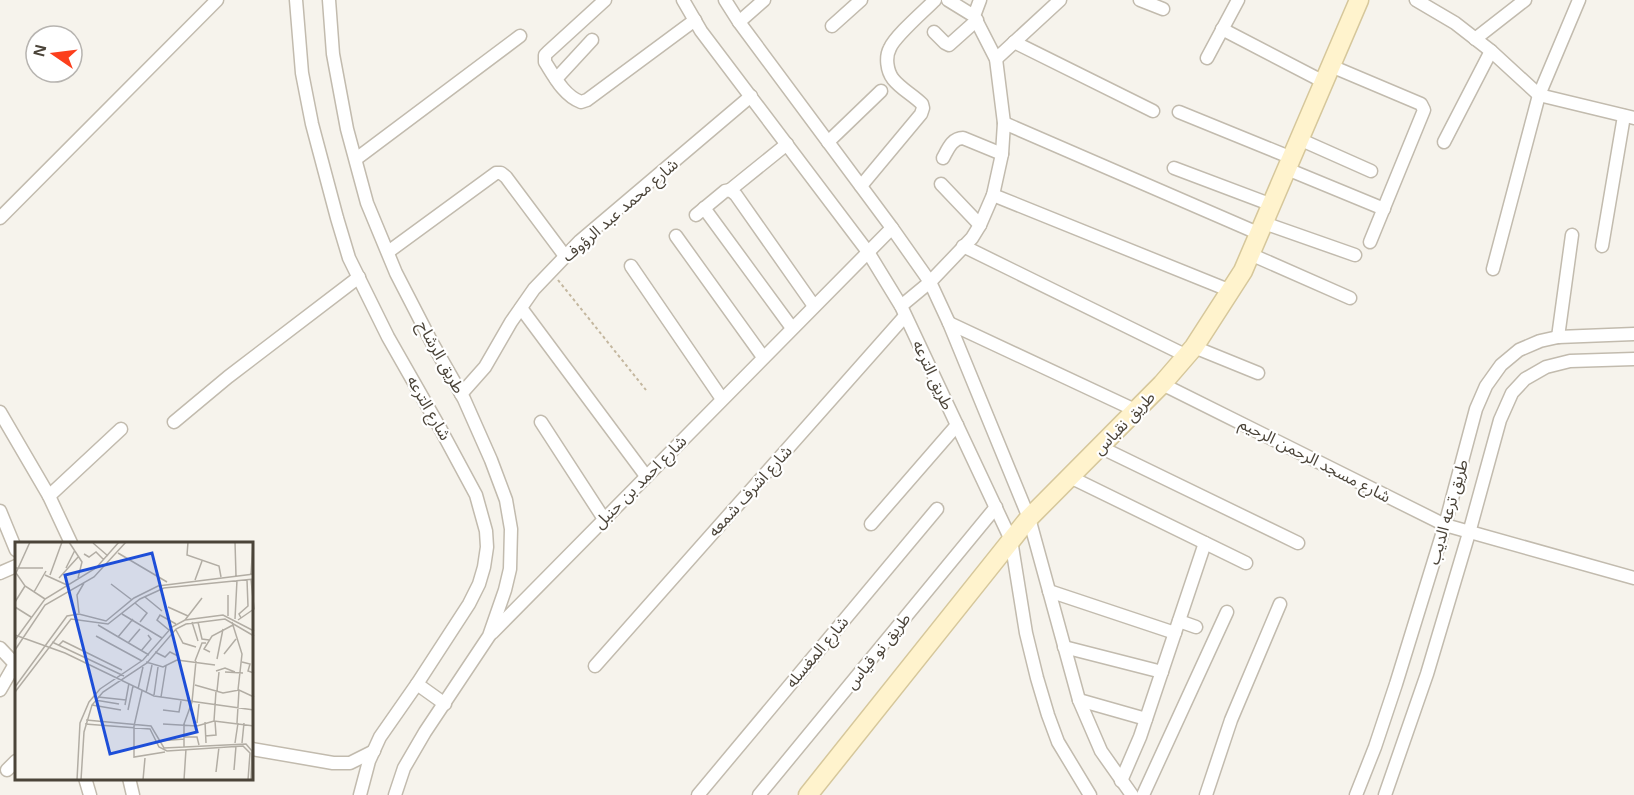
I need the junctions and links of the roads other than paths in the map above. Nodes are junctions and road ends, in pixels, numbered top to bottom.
1 (217, 0) edge
2 (296, 0) edge
3 (329, 0) edge
4 (605, 0) edge
5 (683, 0) edge
6 (725, 0) edge
7 (764, 0) edge
8 (861, 0) edge
9 (934, 0) edge
10 (948, 0) edge
11 (980, 0) edge
12 (1060, 0) edge
13 (1142, 0) edge
14 (1238, 0) edge
15 (1359, 0) edge
16 (1416, 0) edge
17 (1525, 0) edge
18 (1580, 0) edge
19 (1163, 9) dead end
20 (976, 18) junction
21 (695, 20) junction
22 (739, 22) junction
23 (832, 26) dead end
24 (1222, 29) junction
25 (934, 32) dead end
26 (520, 36) dead end
27 (1475, 39) junction
28 (592, 40) dead end
29 (1014, 42) junction
30 (1491, 51) junction
31 (1207, 58) dead end
32 (996, 59) junction
33 (1327, 74) junction
34 (554, 75) junction
35 (881, 91) dead end
36 (1539, 95) junction
37 (751, 96) junction
38 (1153, 111) dead end
39 (1179, 112) dead end
40 (1629, 117) edge
41 (1004, 123) junction
42 (1299, 139) junction
43 (828, 142) junction
44 (1444, 142) dead end
45 (787, 144) junction
46 (1002, 154) junction
47 (943, 158) dead end
48 (356, 159) junction
49 (1289, 163) junction
50 (1174, 168) dead end
51 (1371, 171) dead end
52 (941, 184) dead end
53 (861, 186) junction
54 (730, 190) junction
55 (993, 195) junction
56 (1272, 205) junction
57 (1384, 209) junction
58 (0, 218) edge
59 (980, 225) junction
60 (892, 228) junction
61 (1262, 229) junction
62 (1572, 235) dead end
63 (676, 236) dead end
64 (1370, 242) dead end
65 (963, 246) junction
66 (1602, 246) dead end
67 (388, 252) junction
68 (868, 252) junction
69 (1250, 254) junction
70 (1355, 255) dead end
71 (565, 256) junction
72 (631, 267) dead end
73 (1493, 269) dead end
74 (359, 277) junction
75 (930, 282) junction
76 (1231, 291) junction
77 (1350, 298) dead end
78 (814, 306) junction
79 (521, 308) junction
80 (903, 311) junction
81 (949, 323) junction
82 (792, 328) junction
83 (1634, 334) edge
84 (1558, 337) junction
85 (1191, 351) junction
86 (763, 357) junction
87 (1634, 359) edge
88 (1258, 373) dead end
89 (1162, 384) junction
90 (461, 394) junction
91 (722, 399) junction
92 (1135, 410) junction
93 (0, 412) edge
94 (174, 422) dead end
95 (541, 422) dead end
96 (957, 425) junction
97 (121, 429) dead end
98 (1100, 447) junction
99 (646, 476) junction
100 (1070, 477) junction
101 (49, 496) junction
102 (996, 507) junction
103 (938, 508) dead end
104 (0, 511) edge
105 (1029, 518) junction
106 (604, 519) junction
107 (870, 524) dead end
108 (1447, 526) junction
109 (1467, 533) junction
110 (1011, 540) junction
111 (71, 542) edge
112 (1205, 543) junction
113 (1298, 543) dead end
114 (15, 548) edge
115 (1246, 563) dead end
116 (15, 566) edge
117 (0, 573) edge
118 (1634, 578) edge
119 (1049, 591) junction
120 (1280, 604) dead end
121 (1227, 612) dead end
122 (1177, 627) junction
123 (1196, 627) dead end
124 (489, 636) junction
125 (1064, 647) junction
126 (0, 648) edge
127 (15, 663) edge
128 (15, 666) edge
129 (595, 666) dead end
130 (1162, 672) junction
131 (421, 687) junction
132 (0, 690) edge
133 (1079, 700) junction
134 (442, 701) junction
135 (1146, 719) junction
136 (254, 749) edge
137 (374, 751) junction
138 (86, 780) edge
139 (129, 780) edge
140 (1121, 781) junction
141 (90, 795) edge
142 (133, 795) edge
143 (360, 795) edge
144 (395, 795) edge
145 (698, 795) edge
146 (759, 795) edge
147 (808, 795) edge
148 (1090, 795) edge
149 (1132, 795) edge
150 (1143, 795) edge
151 (1206, 795) edge
152 (1356, 795) edge
153 (1385, 795) edge

1 - 58 street
2 - 74 street, شارع الترعه
3 - 48 street, طريق الرشاح
4 - 34 street
5 - 21 street, طريق الترعه
6 - 22 street, طريق الترعه
7 - 22 street
8 - 23 street
9 - 53 street
10 - 20 street
11 - 20 street
12 - 29 street
13 - 19 street
14 - 24 street
15 - 33 street, طريق نقباس
16 - 27 street
17 - 27 street
18 - 36 street
20 - 25 street
20 - 32 street, شارع اشرف شمعه
21 - 34 street
21 - 37 street, طريق الترعه
22 - 43 street, طريق الترعه
24 - 31 street
24 - 33 street
26 - 48 street
27 - 30 street
28 - 34 street
29 - 32 street
29 - 38 street
30 - 36 street
30 - 44 street
32 - 41 street, شارع اشرف شمعه
33 - 42 street, طريق نقباس
33 - 57 street
35 - 43 street
36 - 40 street
36 - 73 street
37 - 45 street, طريق الترعه
37 - 71 street, شارع محمد عبد الرؤوف
39 - 49 street
40 - 66 street
41 - 46 street, شارع اشرف شمعه
41 - 61 street
42 - 49 street, طريق نقباس
42 - 51 street
43 - 53 street, طريق الترعه
45 - 54 street
45 - 68 street, طريق الترعه
46 - 47 street
46 - 55 street, شارع اشرف شمعه
48 - 67 street, طريق الرشاح
49 - 56 street, طريق نقباس
49 - 57 street
50 - 56 street
52 - 59 street
53 - 60 street, طريق الترعه
54 - 78 street
54 - 82 street
55 - 59 street, شارع اشرف شمعه
55 - 76 street
56 - 61 street, طريق نقباس
57 - 64 street
59 - 65 street, شارع اشرف شمعه
60 - 68 street, شارع احمد بن حنبل
60 - 75 street, طريق الترعه
61 - 69 street, طريق نقباس
61 - 70 street
62 - 84 street
63 - 86 street
65 - 75 street, شارع اشرف شمعه
65 - 85 street
67 - 71 street
67 - 90 street, طريق الرشاح
68 - 78 street, شارع احمد بن حنبل
68 - 80 street, طريق الترعه
69 - 76 street, طريق نقباس
69 - 77 street
71 - 79 street, شارع محمد عبد الرؤوف
72 - 91 street
74 - 94 street
74 - 131 street, شارع الترعه
75 - 80 street, شارع اشرف شمعه
75 - 81 street, طريق الترعه
76 - 85 street, طريق نقباس
78 - 82 street, شارع احمد بن حنبل
79 - 90 street, شارع محمد عبد الرؤوف
79 - 99 street
80 - 96 street, طريق الترعه
80 - 129 street, شارع اشرف شمعه
81 - 92 street
81 - 105 street, طريق الترعه
82 - 86 street, شارع احمد بن حنبل
83 - 84 street, طريق ترعه الديب
84 - 108 street, طريق ترعه الديب
85 - 88 street
85 - 89 street, طريق نقباس
86 - 91 street, شارع احمد بن حنبل
87 - 109 street, طريق ترعه الديب
89 - 92 street, طريق نقباس
89 - 108 street, شارع مسجد الرحمن الرحيم
90 - 124 street, طريق الرشاح
91 - 99 street, شارع احمد بن حنبل
92 - 98 street, طريق نقباس
93 - 101 street
95 - 106 street
96 - 102 street, طريق الترعه
96 - 107 street
97 - 101 street
98 - 100 street, طريق نقباس
98 - 113 street
99 - 106 street, شارع احمد بن حنبل
100 - 105 street, طريق نقباس
100 - 112 street
101 - 111 street
102 - 110 street, طريق الترعه
102 - 146 street, طريق نو قياس
103 - 145 street, شارع المغسله
104 - 114 street
105 - 110 street, طريق نقباس
105 - 119 street, طريق الترعه
106 - 124 street, شارع احمد بن حنبل
108 - 109 street, شارع مسجد الرحمن الرحيم
108 - 152 street, طريق ترعه الديب
109 - 118 street, شارع مسجد الرحمن الرحيم
109 - 153 street, طريق ترعه الديب
110 - 147 street, طريق نقباس
110 - 148 street, طريق الترعه
112 - 115 street
112 - 122 street
116 - 117 street
119 - 122 street
119 - 125 street, طريق الترعه
120 - 151 street
121 - 150 street
122 - 123 street
122 - 130 street
124 - 134 street, طريق الرشاح
125 - 130 street
125 - 133 street, طريق الترعه
126 - 127 street
128 - 132 street
130 - 135 street
131 - 134 street
131 - 137 street, شارع الترعه
133 - 135 street
133 - 140 street, طريق الترعه
134 - 144 street
135 - 140 street
136 - 137 street
137 - 143 street, شارع الترعه
138 - 141 street
139 - 142 street
140 - 149 street, طريق الترعه

